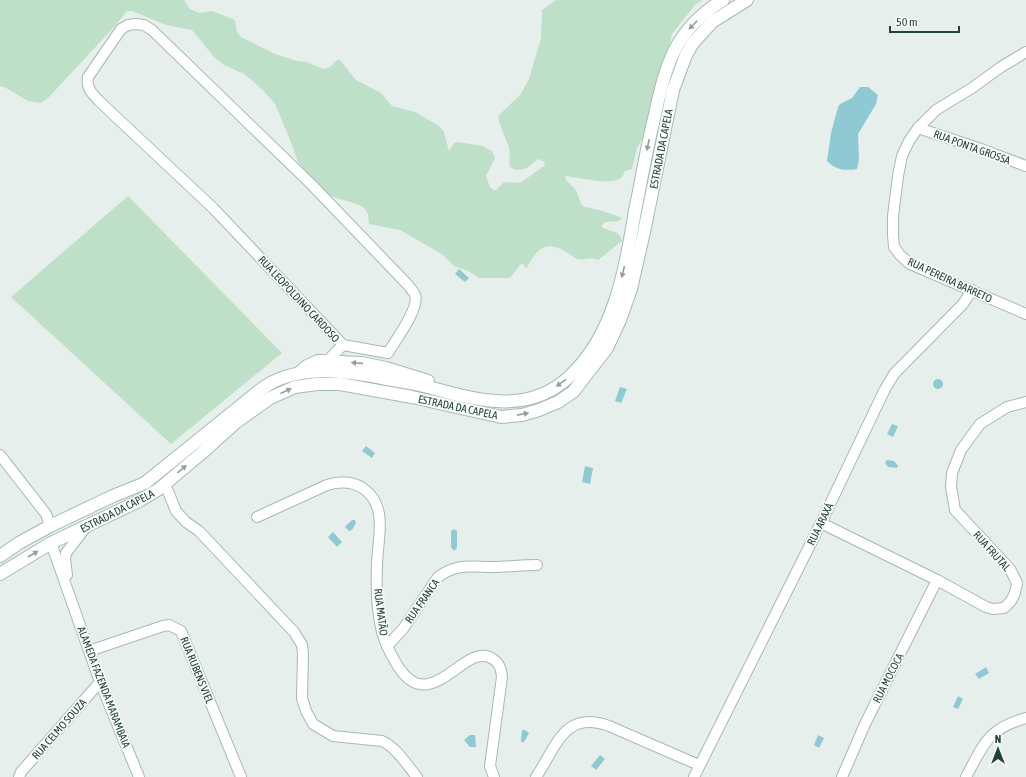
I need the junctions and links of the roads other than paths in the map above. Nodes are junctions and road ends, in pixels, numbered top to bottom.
1 (722, 0) edge
2 (747, 0) edge
3 (1026, 52) edge
4 (918, 128) junction
5 (1026, 166) edge
6 (972, 290) junction
7 (1026, 314) edge
8 (343, 345) junction
9 (388, 353) junction
10 (327, 361) junction
11 (394, 371) junction
12 (298, 374) junction
13 (421, 386) junction
14 (439, 391) junction
15 (418, 399) junction
16 (1026, 402) edge
17 (0, 455) edge
18 (165, 484) junction
19 (257, 517) dead end
20 (821, 523) junction
21 (50, 526) junction
22 (86, 526) junction
23 (51, 543) junction
24 (0, 556) edge
25 (537, 565) dead end
26 (0, 574) edge
27 (937, 580) junction
28 (70, 597) junction
29 (387, 646) junction
30 (89, 651) junction
31 (100, 682) junction
32 (1026, 718) edge
33 (700, 766) junction
34 (19, 777) edge
35 (139, 777) edge
36 (241, 777) edge
37 (417, 777) edge
38 (494, 777) edge
39 (536, 777) edge
40 (694, 777) edge
41 (842, 777) edge
42 (966, 777) edge

1 -> 14 main road, ESTRADA DA CAPELA
15 -> 2 main road, ESTRADA DA CAPELA
3 - 4 street, RUA PEREIRA BARRETO
4 - 5 street, RUA PONTA GROSSA
4 - 6 street, RUA PEREIRA BARRETO
6 - 7 street, RUA PEREIRA BARRETO
6 - 20 street, RUA ARAXÁ
8 - 9 street, RUA LEOPOLDINO CARDOSO
8 - 9 street, RUA LEOPOLDINO CARDOSO
8 - 10 street
9 - 11 street
11 -> 10 main road
10 - 12 main road
11 - 14 main road
12 - 13 main road, ESTRADA DA CAPELA
12 - 21 main road, ESTRADA DA CAPELA
13 - 14 main road, ESTRADA DA CAPELA
13 - 15 main road
18 -> 15 main road, ESTRADA DA CAPELA
16 - 27 street, RUA FRUTAL
17 - 21 street
18 - 22 main road, ESTRADA DA CAPELA
18 - 37 street
19 - 29 street, RUA MATÃO
20 - 27 street, RUA FRUTAL
20 - 33 street, RUA ARAXÁ
21 - 24 main road, ESTRADA DA CAPELA
22 - 23 main road, ESTRADA DA CAPELA
22 - 28 street, ALAMEDA FAZENDA MARAMBAIA
26 -> 23 main road, ESTRADA DA CAPELA
23 - 28 street, ALAMEDA FAZENDA MARAMBAIA
25 - 29 street, RUA FRANCA
27 - 41 street, RUA MOCOCA
28 - 30 street, ALAMEDA FAZENDA MARAMBAIA
29 - 38 street, RUA MATÃO
30 - 31 street, ALAMEDA FAZENDA MARAMBAIA
30 - 36 street, RUA RUBENS VIEL
31 - 34 street, RUA CELMO SOUZA
31 - 35 street, ALAMEDA FAZENDA MARAMBAIA
32 - 42 street
33 - 39 street
33 - 40 street, RUA ARAXÁ

